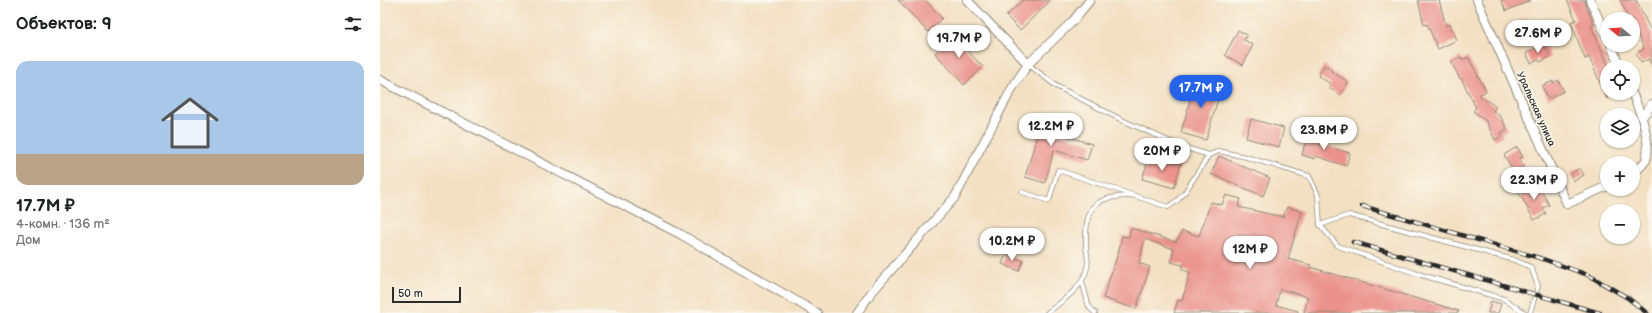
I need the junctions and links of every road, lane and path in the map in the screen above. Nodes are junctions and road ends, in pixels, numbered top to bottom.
1 (967, 0) edge
2 (1090, 0) edge
3 (1477, 0) edge
4 (1590, 0) edge
5 (1600, 22) edge
6 (1028, 64) junction
7 (380, 80) edge
8 (1635, 100) edge
9 (1652, 104) edge
10 (1643, 116) junction
11 (1209, 155) junction
12 (1640, 166) edge
13 (1600, 189) edge
14 (1022, 192) dead end
15 (1136, 196) junction
16 (1320, 226) junction
17 (1082, 281) junction
18 (817, 313) edge
19 (857, 313) edge
20 (1047, 313) edge
21 (1095, 313) edge
22 (1526, 313) edge
23 (1530, 313) edge

1 - 6 street
2 - 6 street
3 - 13 street, Уральская улица
4 - 5 street
6 - 11 lane
6 - 19 street
7 - 18 street
8 - 10 street
9 - 10 street
10 - 12 street
11 - 15 lane
11 - 16 lane
14 - 15 lane
15 - 17 lane
16 - 22 lane
16 - 23 lane
17 - 20 lane
17 - 21 lane

